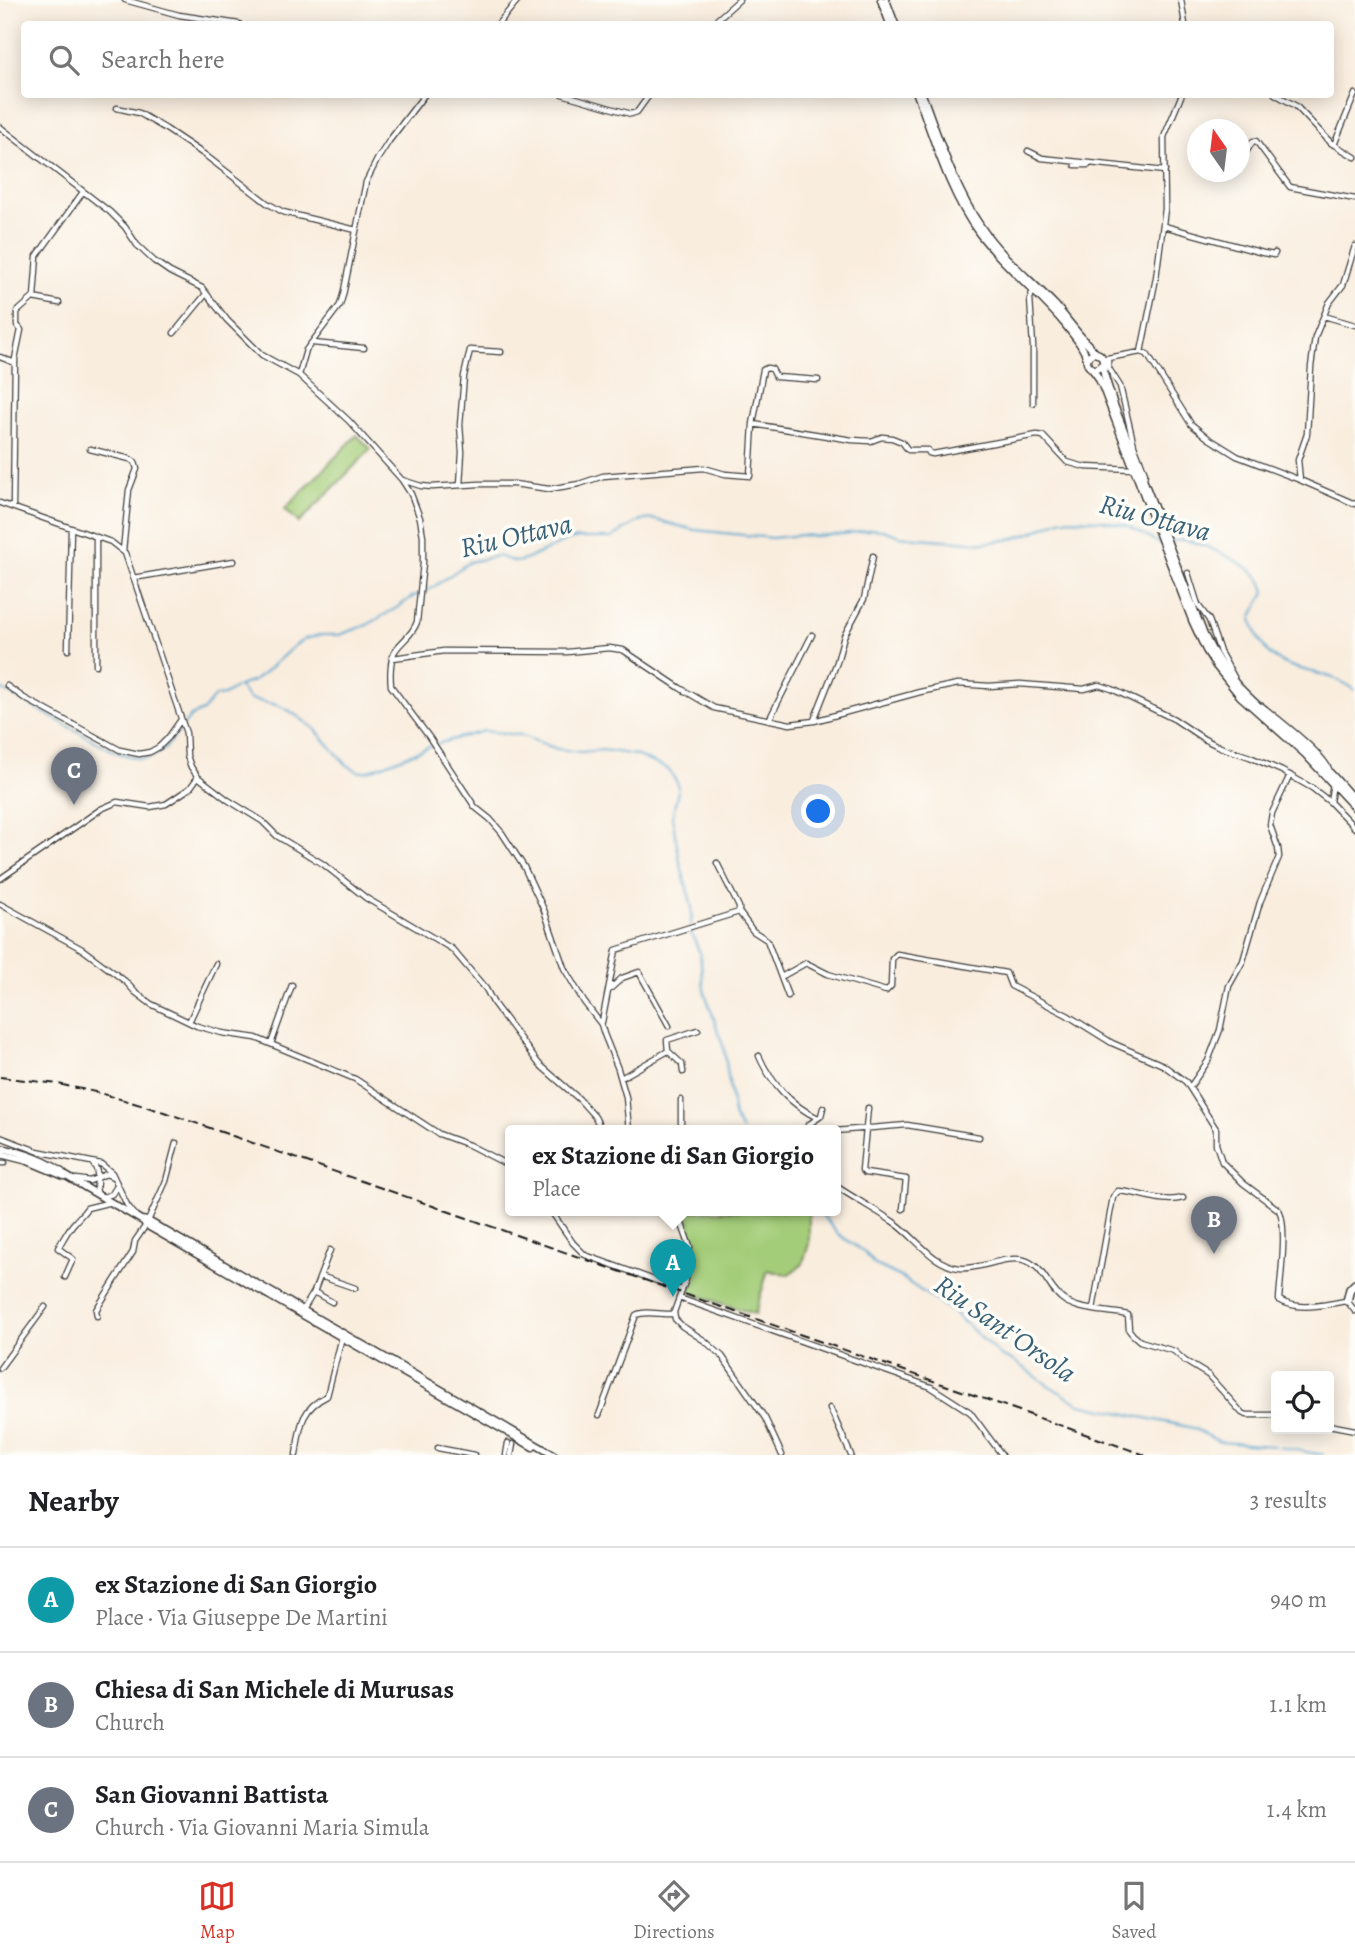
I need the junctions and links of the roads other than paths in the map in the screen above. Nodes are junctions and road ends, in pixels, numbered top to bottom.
1 (125, 0) edge
2 (883, 0) edge
3 (1181, 0) edge
4 (517, 1) edge
5 (734, 1) edge
6 (219, 21) edge
7 (500, 21) edge
8 (715, 21) edge
9 (892, 21) edge
10 (1184, 21) edge
11 (1355, 94) edge
12 (422, 98) edge
13 (576, 98) edge
14 (647, 98) edge
15 (921, 98) edge
16 (922, 98) edge
17 (1180, 98) edge
18 (1282, 98) edge
19 (117, 108) dead end
20 (0, 127) edge
21 (1334, 145) junction
22 (1250, 147) edge
23 (1028, 151) dead end
24 (1355, 157) edge
25 (1076, 165) dead end
26 (1165, 172) junction
27 (83, 192) junction
28 (1355, 199) edge
29 (1164, 226) junction
30 (356, 230) junction
31 (1355, 246) edge
32 (1275, 253) dead end
33 (1033, 291) junction
34 (206, 294) junction
35 (33, 298) junction
36 (59, 303) dead end
37 (1324, 316) junction
38 (1355, 325) edge
39 (174, 333) dead end
40 (312, 343) junction
41 (364, 348) dead end
42 (501, 352) dead end
43 (1140, 352) junction
44 (0, 357) edge
45 (1102, 358) junction
46 (1087, 359) junction
47 (15, 363) junction
48 (1093, 369) junction
49 (299, 375) junction
50 (818, 380) dead end
51 (1033, 402) dead end
52 (753, 424) junction
53 (1127, 430) junction
54 (90, 449) dead end
55 (1134, 469) junction
56 (402, 480) junction
57 (1300, 480) junction
58 (460, 485) junction
59 (0, 503) edge
60 (1355, 505) edge
61 (13, 507) junction
62 (71, 528) junction
63 (96, 538) junction
64 (1163, 538) junction
65 (123, 551) junction
66 (1168, 551) junction
67 (873, 556) dead end
68 (234, 561) dead end
69 (1188, 573) dead end
70 (133, 578) junction
71 (812, 635) dead end
72 (1209, 645) junction
73 (68, 650) dead end
74 (1220, 652) junction
75 (393, 658) junction
76 (96, 665) dead end
77 (7, 686) dead end
78 (769, 720) junction
79 (814, 721) junction
80 (182, 724) junction
81 (1330, 770) junction
82 (1290, 775) junction
83 (198, 777) junction
84 (1332, 783) junction
85 (1355, 801) edge
86 (1330, 802) junction
87 (1355, 808) edge
88 (1355, 828) edge
89 (717, 863) dead end
90 (0, 879) edge
91 (0, 904) edge
92 (739, 912) junction
93 (216, 964) dead end
94 (780, 977) junction
95 (292, 985) dead end
96 (609, 990) junction
97 (788, 996) dead end
98 (189, 1022) junction
99 (601, 1024) junction
100 (669, 1026) dead end
101 (698, 1030) dead end
102 (271, 1044) junction
103 (667, 1051) junction
104 (759, 1056) dead end
105 (682, 1072) dead end
106 (621, 1078) junction
107 (1190, 1087) junction
108 (681, 1100) dead end
109 (823, 1108) dead end
110 (868, 1108) dead end
111 (818, 1118) junction
112 (600, 1125) edge
113 (628, 1125) edge
114 (681, 1125) edge
115 (808, 1125) edge
116 (866, 1129) junction
117 (841, 1131) edge
118 (0, 1137) edge
119 (979, 1137) dead end
120 (176, 1143) dead end
121 (0, 1151) edge
122 (89, 1161) junction
123 (505, 1163) edge
124 (68, 1178) junction
125 (98, 1178) junction
126 (114, 1178) junction
127 (117, 1185) junction
128 (841, 1189) edge
129 (100, 1196) junction
130 (1183, 1198) dead end
131 (111, 1202) junction
132 (902, 1209) dead end
133 (554, 1216) edge
134 (678, 1216) edge
135 (142, 1220) junction
136 (330, 1250) dead end
137 (320, 1276) junction
138 (65, 1277) dead end
139 (1355, 1284) edge
140 (355, 1288) dead end
141 (682, 1290) junction
142 (314, 1292) junction
143 (679, 1298) junction
144 (1347, 1301) junction
145 (332, 1302) dead end
146 (45, 1307) dead end
147 (1093, 1309) junction
148 (303, 1310) junction
149 (1355, 1311) edge
150 (674, 1314) junction
151 (97, 1316) dead end
152 (342, 1337) junction
153 (0, 1368) edge
154 (830, 1408) dead end
155 (599, 1415) dead end
156 (1271, 1415) edge
157 (1334, 1426) edge
158 (1355, 1430) edge
159 (510, 1444) dead end
160 (438, 1448) dead end
161 (464, 1454) edge
162 (296, 1455) edge
163 (474, 1455) edge
164 (508, 1455) edge
165 (546, 1455) edge
166 (554, 1455) edge
167 (782, 1455) edge
168 (851, 1455) edge
169 (1002, 1455) edge

1 - 6 street
2 - 9 main road
3 - 10 street
4 - 7 street
5 - 8 street
11 - 21 street
12 - 30 street
13 - 14 street
15 - 33 main road
16 - 45 main road
17 - 26 street
18 - 21 street
19 - 30 street
20 - 27 street
21 - 24 street
22 - 28 street
23 - 26 street
25 - 26 street
26 - 29 street
27 - 34 street
27 - 35 street
29 - 32 street
29 - 43 street
30 - 40 street
31 - 37 street
33 - 46 main road
33 - 51 street
34 - 39 street
34 - 49 street
35 - 36 street
35 - 47 street
37 - 38 street
37 - 57 street
40 - 41 street
40 - 49 street
42 - 58 street
43 - 45 street
43 - 57 street
44 - 47 street
45 - 46 main road
45 - 48 main road
45 - 53 main road
45 - 53 street
46 - 48 main road
47 - 61 street
48 - 55 main road
49 - 56 street
50 - 52 street
52 - 55 street
52 - 58 street
53 - 64 main road
54 - 65 street
55 - 64 main road
56 - 58 street
56 - 75 street
57 - 60 street
59 - 61 street
61 - 62 street
62 - 63 street
62 - 73 street
63 - 65 street
63 - 76 street
64 - 66 main road
65 - 70 street
66 - 72 main road
66 - 84 main road
67 - 79 street
68 - 70 street
69 - 74 street
70 - 80 street
71 - 78 street
72 - 74 street
72 - 81 main road
74 - 81 street
75 - 78 street
75 - 99 street
77 - 80 street
78 - 79 street
79 - 82 street
80 - 83 street
81 - 85 main road
82 - 86 street
82 - 107 street
83 - 90 street
83 - 112 street
84 - 86 street
84 - 87 main road
86 - 88 street
89 - 92 street
91 - 98 street
92 - 94 street
92 - 96 street
93 - 98 street
94 - 97 street
94 - 107 street
95 - 102 street
96 - 99 street
96 - 100 street
98 - 102 street
99 - 106 street
101 - 103 street
102 - 123 street
103 - 105 street
103 - 106 street
104 - 111 street
106 - 113 street
107 - 144 street
108 - 114 street
109 - 111 street
110 - 116 street
111 - 115 street
116 - 117 street
116 - 119 street
116 - 132 street
118 - 122 street
120 - 135 street
121 - 124 main road
122 - 125 street
122 - 126 street
124 - 125 street
124 - 129 main road
125 - 126 street
125 - 129 street
126 - 127 street
127 - 129 street
127 - 135 street
128 - 147 street
129 - 131 main road
130 - 147 street
131 - 135 main road
131 - 138 street
133 - 141 street
134 - 141 street
135 - 148 main road
135 - 151 street
135 - 152 main road
136 - 137 street
137 - 140 street
137 - 142 street
139 - 144 main road
141 - 143 street
142 - 145 street
142 - 148 street
143 - 150 street
143 - 169 street
144 - 149 street
146 - 153 street
147 - 156 street
148 - 166 main road
150 - 155 street
150 - 167 street
152 - 162 street
152 - 165 main road
154 - 168 street
157 - 158 street
159 - 164 street
160 - 161 street
161 - 163 street

